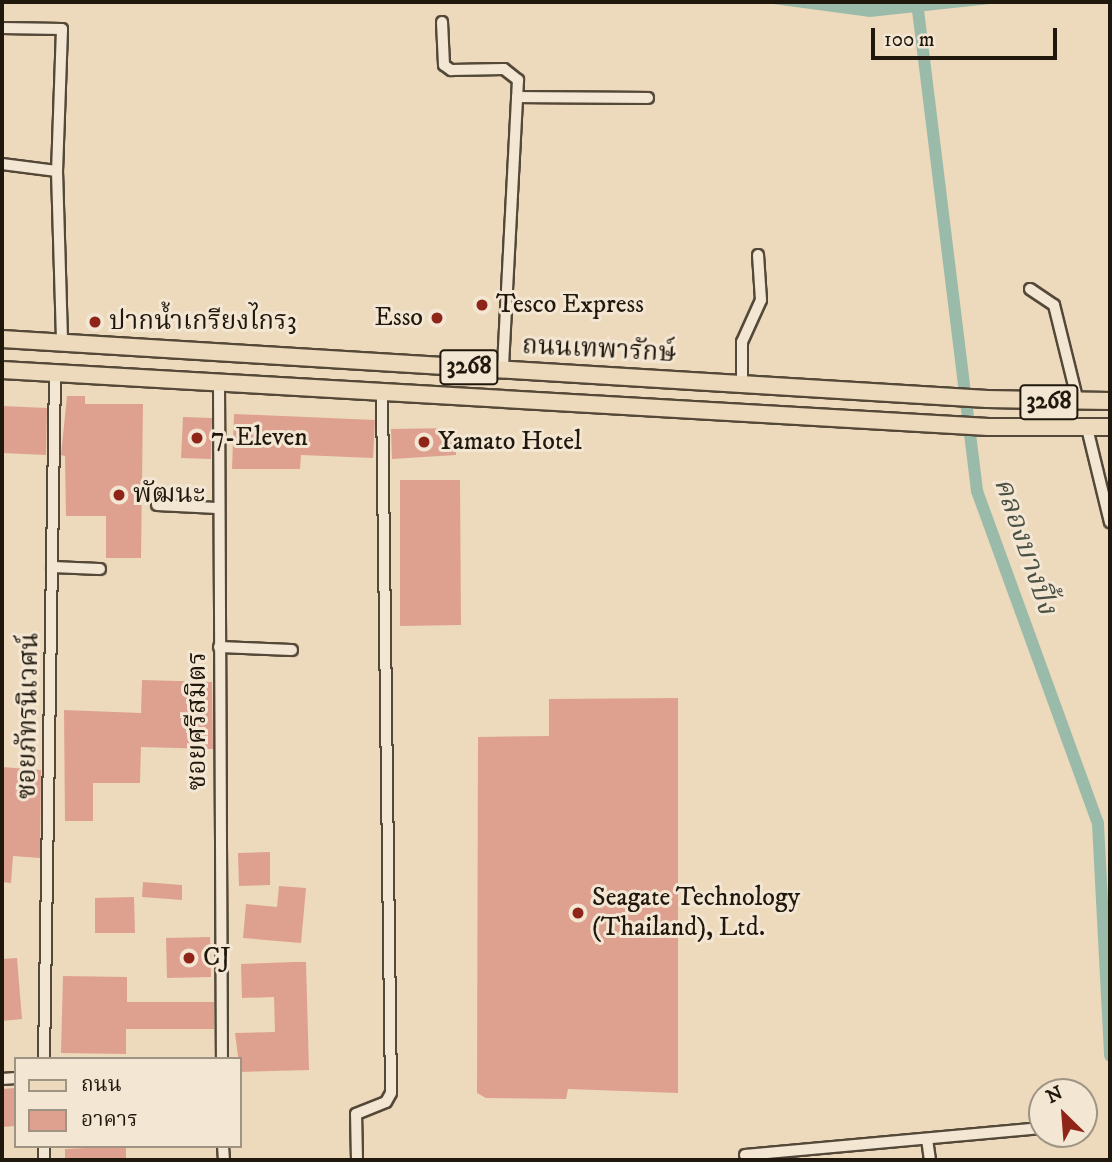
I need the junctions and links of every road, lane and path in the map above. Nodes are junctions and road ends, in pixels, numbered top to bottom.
1 (442, 22) dead end
2 (2, 28) edge
3 (517, 97) junction
4 (648, 98) dead end
5 (2, 164) edge
6 (57, 171) junction
7 (758, 255) dead end
8 (1030, 289) dead end
9 (2, 339) edge
10 (62, 343) junction
11 (503, 369) junction
12 (2, 370) edge
13 (545, 372) junction
14 (55, 374) junction
15 (219, 383) junction
16 (742, 383) junction
17 (382, 392) junction
18 (547, 400) junction
19 (1110, 401) edge
20 (1078, 402) junction
21 (1110, 427) edge
22 (1087, 428) junction
23 (157, 505) dead end
24 (217, 508) junction
25 (1110, 522) edge
26 (52, 567) junction
27 (100, 569) dead end
28 (219, 647) junction
29 (292, 650) dead end
30 (44, 1057) edge
31 (222, 1057) edge
32 (1028, 1129) edge
33 (927, 1139) junction
34 (746, 1155) dead end
35 (772, 1156) edge
36 (357, 1160) edge
37 (930, 1160) edge

1 - 3 street
2 - 6 street
3 - 4 street
3 - 11 street
5 - 6 street
6 - 10 street
7 - 16 street
8 - 20 street
9 - 10 main road, ถนนเทพารักษ์ / 3268
10 - 11 main road, ถนนเทพารักษ์ / 3268
11 - 13 main road, ถนนเทพารักษ์ / 3268
12 - 14 main road, ถนนเทพารักษ์ / 3268
13 - 16 main road, ถนนเทพารักษ์ / 3268
13 - 18 main road
14 - 15 main road, ถนนเทพารักษ์ / 3268
14 - 26 street, ซอยภัทรนิเวศน์
15 - 17 main road, ถนนเทพารักษ์ / 3268
15 - 24 street, ซอยศรีสมิตร
16 - 20 main road, ถนนเทพารักษ์ / 3268
17 - 18 main road, ถนนเทพารักษ์ / 3268
17 - 36 street
18 - 22 main road, ถนนเทพารักษ์ / 3268
19 - 20 main road, ถนนเทพารักษ์ / 3268
21 - 22 main road, ถนนเทพารักษ์ / 3268
22 - 25 street
23 - 24 street
24 - 28 street, ซอยศรีสมิตร
26 - 27 street
26 - 30 street, ซอยภัทรนิเวศน์
28 - 29 street
28 - 31 street, ซอยศรีสมิตร
32 - 33 street
33 - 35 street
33 - 37 street
34 - 35 street

